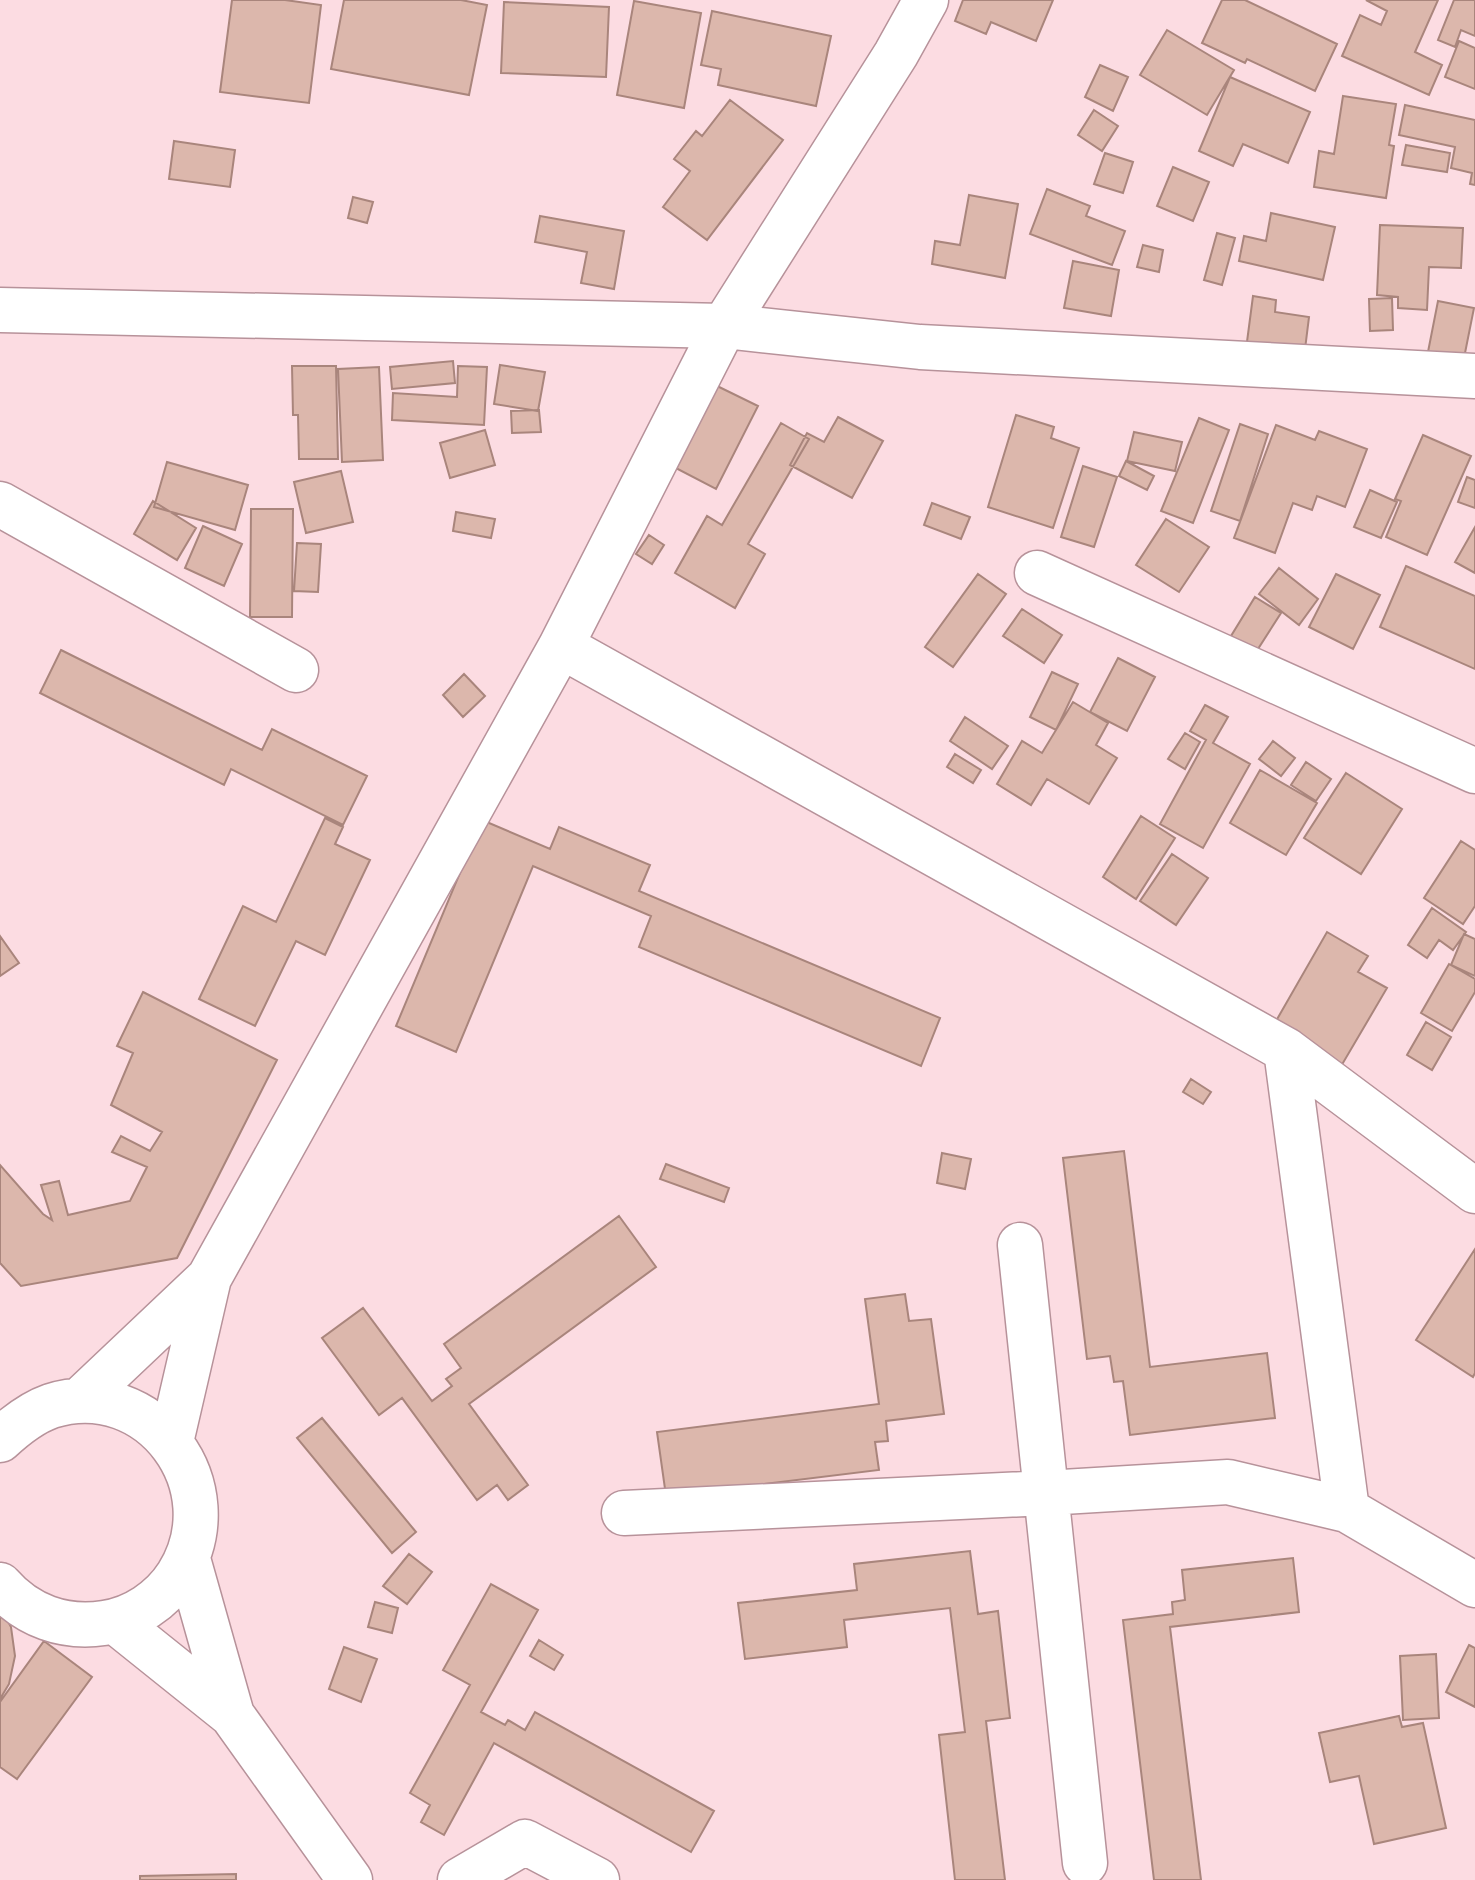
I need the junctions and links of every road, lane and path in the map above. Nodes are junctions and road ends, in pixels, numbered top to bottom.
1 (926, 0) edge
2 (0, 310) edge
3 (724, 326) junction
4 (1475, 376) edge
5 (0, 504) edge
6 (1037, 573) dead end
7 (561, 646) junction
8 (296, 670) dead end
9 (1475, 771) edge
10 (1286, 1050) junction
11 (1475, 1191) edge
12 (1020, 1245) dead end
13 (209, 1278) junction
14 (79, 1401) junction
15 (0, 1440) edge
16 (171, 1442) junction
17 (1046, 1493) junction
18 (1347, 1510) junction
19 (624, 1513) dead end
20 (188, 1559) junction
21 (0, 1585) edge
22 (1475, 1585) edge
23 (116, 1622) junction
24 (232, 1715) junction
25 (1085, 1863) dead end
26 (350, 1880) edge
27 (460, 1880) edge
28 (597, 1880) edge

1 - 3 street
2 - 3 street
3 - 4 street
3 - 7 street
5 - 8 street
6 - 9 street
7 - 10 street
7 - 13 street
10 - 11 street
10 - 18 street
12 - 17 street
13 - 14 street
13 - 16 street
14 - 15 street
14 - 16 street
16 - 20 street
17 - 18 street
17 - 19 street
17 - 25 street
18 - 22 street
20 - 23 street
20 - 24 street
21 - 23 street
23 - 24 street
24 - 26 street
27 - 28 street

